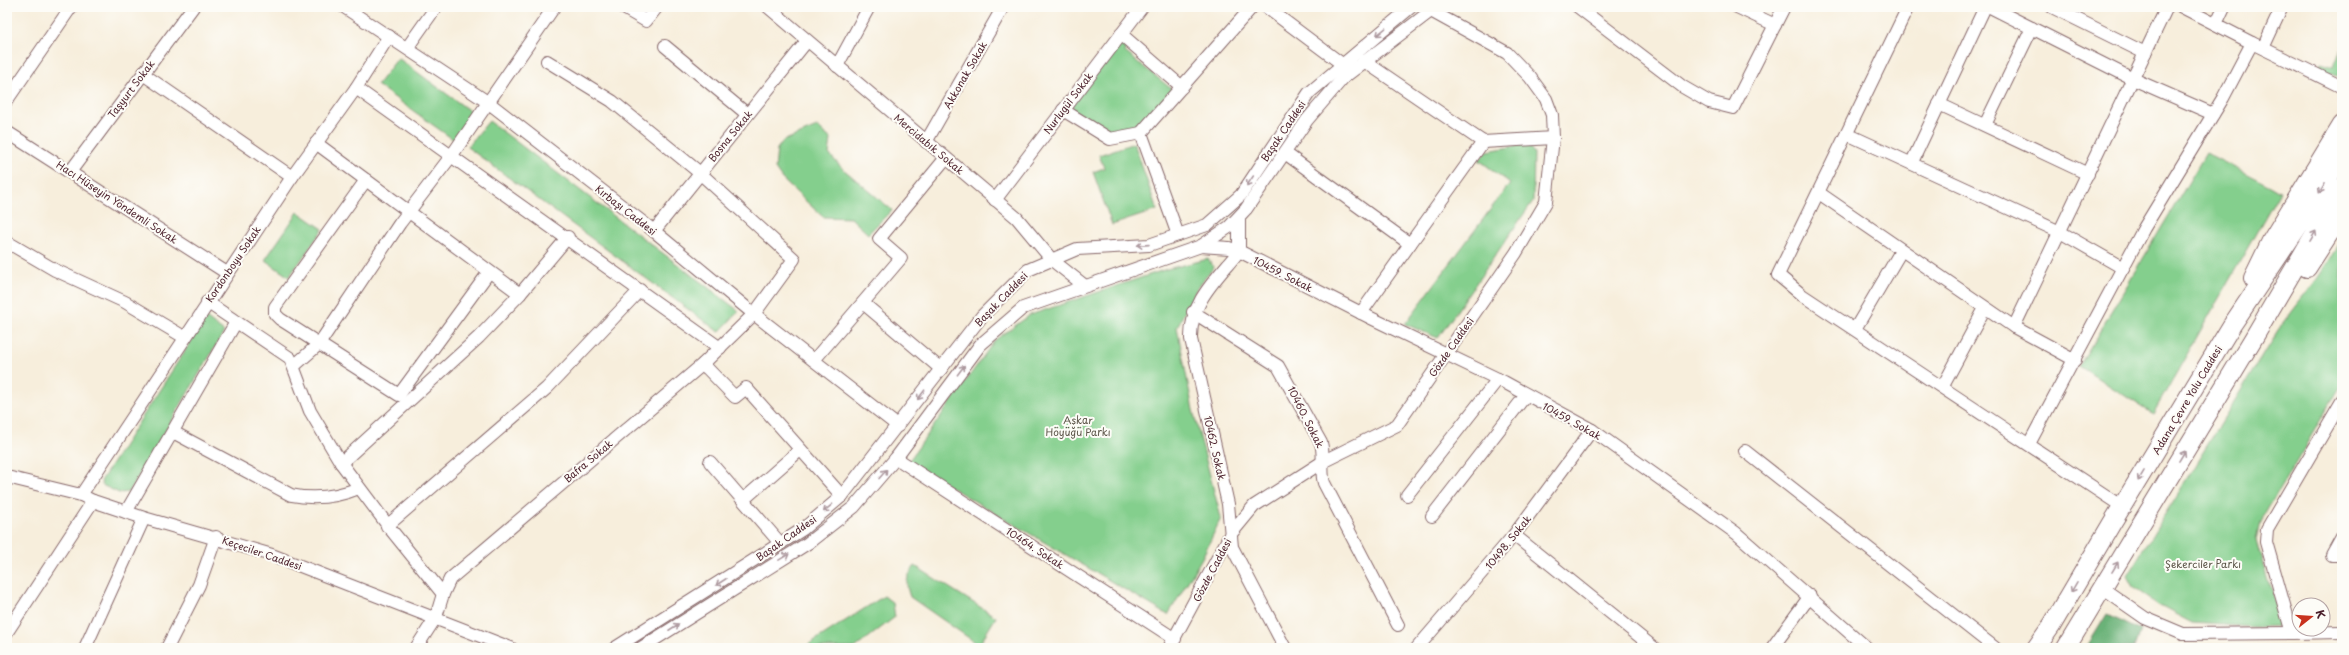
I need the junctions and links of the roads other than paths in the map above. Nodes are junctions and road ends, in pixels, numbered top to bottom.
1 (71, 7) edge
2 (193, 7) edge
3 (344, 7) edge
4 (436, 7) edge
5 (554, 7) edge
6 (622, 7) edge
7 (657, 7) edge
8 (768, 7) edge
9 (869, 7) edge
10 (1004, 7) edge
11 (1142, 7) edge
12 (1252, 7) edge
13 (1266, 7) edge
14 (1411, 7) edge
15 (1578, 7) edge
16 (1737, 7) edge
17 (1784, 7) edge
18 (1908, 7) edge
19 (1985, 7) edge
20 (2052, 7) edge
21 (2167, 7) edge
22 (2182, 7) edge
23 (2224, 7) edge
24 (2282, 7) edge
25 (1996, 8) edge
26 (1434, 9) edge
27 (2216, 24) junction
28 (1775, 25) junction
29 (2032, 28) junction
30 (1121, 34) junction
31 (389, 36) junction
32 (807, 41) junction
33 (2252, 42) junction
34 (665, 46) dead end
35 (407, 48) junction
36 (2263, 48) junction
37 (2146, 53) junction
38 (547, 61) dead end
39 (1364, 61) junction
40 (1342, 64) junction
41 (837, 66) junction
42 (143, 74) junction
43 (2134, 79) junction
44 (1182, 87) junction
45 (2342, 87) edge
46 (356, 88) junction
47 (7, 100) edge
48 (489, 103) junction
49 (1939, 104) junction
50 (1063, 110) junction
51 (747, 114) junction
52 (2213, 114) junction
53 (1985, 125) junction
54 (2342, 125) edge
55 (7, 132) edge
56 (1141, 133) junction
57 (1847, 134) junction
58 (1554, 138) junction
59 (926, 142) junction
60 (1483, 142) junction
61 (316, 143) junction
62 (1285, 153) junction
63 (452, 155) junction
64 (2342, 155) edge
65 (945, 159) junction
66 (1912, 162) junction
67 (70, 172) junction
68 (700, 173) junction
69 (2088, 174) junction
70 (292, 177) junction
71 (366, 180) junction
72 (2342, 187) edge
73 (1819, 193) junction
74 (995, 200) junction
75 (409, 213) junction
76 (2342, 214) edge
77 (1239, 218) junction
78 (654, 231) junction
79 (2060, 232) junction
80 (1178, 235) junction
81 (568, 237) junction
82 (7, 242) edge
83 (1410, 244) junction
84 (1201, 246) junction
85 (1239, 251) junction
86 (1901, 251) junction
87 (1052, 260) junction
88 (2123, 268) junction
89 (489, 272) junction
90 (227, 274) junction
91 (1085, 286) junction
92 (640, 290) junction
93 (520, 294) junction
94 (207, 302) junction
95 (864, 303) junction
96 (1985, 308) junction
97 (1194, 312) junction
98 (1361, 313) junction
99 (754, 314) junction
100 (236, 322) junction
101 (2232, 325) junction
102 (2014, 328) junction
103 (1855, 329) junction
104 (184, 337) junction
105 (2253, 339) junction
106 (319, 344) junction
107 (720, 348) junction
108 (1447, 355) junction
109 (814, 360) junction
110 (2075, 360) junction
111 (703, 364) junction
112 (294, 366) junction
113 (941, 369) junction
114 (1498, 380) junction
115 (1943, 386) junction
116 (399, 395) junction
117 (1526, 395) junction
118 (2342, 401) edge
119 (407, 404) junction
120 (898, 426) junction
121 (1592, 430) junction
122 (173, 432) junction
123 (2029, 444) junction
124 (800, 450) junction
125 (1746, 451) dead end
126 (896, 458) junction
127 (1324, 461) junction
128 (710, 462) dead end
129 (341, 463) junction
130 (7, 477) edge
131 (359, 488) junction
132 (81, 495) junction
133 (1407, 495) dead end
134 (842, 496) junction
135 (743, 500) junction
136 (93, 502) junction
137 (2123, 507) junction
138 (126, 512) junction
139 (1432, 516) dead end
140 (144, 518) junction
141 (387, 526) junction
142 (1230, 535) junction
143 (1514, 535) junction
144 (216, 537) junction
145 (2342, 538) edge
146 (780, 544) junction
147 (2342, 555) edge
148 (2102, 588) junction
149 (443, 594) junction
150 (1810, 596) junction
151 (436, 617) junction
152 (1398, 625) dead end
153 (2291, 629) edge
154 (7, 632) edge
155 (2291, 632) edge
156 (2331, 632) edge
157 (2342, 632) edge
158 (1172, 643) edge
159 (505, 646) edge
160 (85, 648) edge
161 (167, 648) edge
162 (416, 648) edge
163 (614, 648) edge
164 (642, 648) edge
165 (1285, 648) edge
166 (1417, 648) edge
167 (1654, 648) edge
168 (1772, 648) edge
169 (1867, 648) edge
170 (1995, 648) edge
171 (2036, 648) edge
172 (2066, 648) edge

1 - 47 street
2 - 42 street, Taşyurt Sokak
3 - 31 street, Kırbaşı Caddesi
4 - 35 street
5 - 48 street
6 - 7 street
8 - 32 street, Mercidabık Sokak
9 - 41 street
10 - 59 street, Akkonak Sokak
11 - 30 street, Nurlugül Sokak
12 - 44 street
13 - 40 street
14 -> 40 street, Başak Caddesi
15 - 28 street
16 - 28 street
17 - 28 street
18 - 57 street
19 - 49 street
20 - 37 street
21 - 37 street
22 - 27 street
23 - 27 street
24 - 36 street
25 - 29 street
26 - 39 street, Başak Caddesi
26 - 58 street, Gözde Caddesi
27 - 33 street
29 - 43 street
29 - 53 street
30 - 44 street
30 - 50 street, Nurlugül Sokak
31 - 35 street, Kırbaşı Caddesi
31 - 46 street, Kordonboyu Sokak
32 - 41 street, Mercidabık Sokak
32 - 51 street, Bosna Sokak
33 - 36 street
33 - 52 street
34 - 51 street
35 - 48 street, Kırbaşı Caddesi
36 - 45 street
37 - 43 street
38 - 68 street
39 - 60 street
39 - 62 street, Başak Caddesi
40 -> 80 street, Başak Caddesi
41 - 59 street, Mercidabık Sokak
42 - 67 street, Taşyurt Sokak
42 - 70 street
43 - 52 street
43 - 69 street
44 - 56 street
46 - 61 street, Kordonboyu Sokak
46 - 63 street
48 - 63 street
48 - 78 street, Kırbaşı Caddesi
49 - 53 street
49 - 66 street
50 - 56 street
50 - 74 street, Nurlugül Sokak
51 - 68 street, Bosna Sokak
52 - 88 street
53 - 69 street
54 - 101 highway
55 - 67 street, Hacı Hüseyin Yöndemli Sokak
56 - 80 street
57 - 66 street
57 - 73 street
58 - 60 street
58 - 108 street, Gözde Caddesi
59 - 65 street, Mercidabık Sokak
60 - 83 street
61 - 70 street, Kordonboyu Sokak
61 - 71 street
62 - 77 street, Başak Caddesi
62 - 83 street
63 - 75 street
63 - 81 street
64 -> 101 highway, Adana Çevre Yolu Caddesi
65 - 74 street, Mercidabık Sokak
65 - 95 street
66 - 79 street
67 - 90 street, Hacı Hüseyin Yöndemli Sokak
68 - 78 street, Bosna Sokak
68 - 99 street, Bafra Sokak
69 - 79 street
70 - 90 street, Kordonboyu Sokak
71 - 75 street
71 - 106 street
105 -> 72 highway
73 - 86 street
73 - 103 street
74 - 87 street, Mercidabık Sokak
75 - 89 street
75 - 106 street
76 - 105 highway
77 - 84 street, Başak Caddesi
77 - 85 street
78 - 99 street, Kırbaşı Caddesi
79 - 88 street
79 - 102 street
80 -> 87 street, Başak Caddesi
81 - 92 street
81 - 93 street
82 - 104 street
83 - 98 street
84 - 85 street, 10459. Sokak
84 - 91 street, Başak Caddesi
85 - 97 street, 10462. Sokak
85 - 98 street, 10459. Sokak
86 - 96 street
86 - 103 street
87 - 91 street, Mercidabık Sokak
87 - 113 street, Başak Caddesi
88 - 110 street
89 - 93 street
89 - 116 street
90 - 94 street, Kordonboyu Sokak
126 -> 91 street, Başak Caddesi
92 - 107 street
92 - 141 street
93 - 119 street
94 - 100 street
94 - 104 street, Kordonboyu Sokak
95 - 109 street
95 - 113 street
96 - 102 street
96 - 115 street
97 - 127 street, 10460. Sokak
97 - 142 street, 10462. Sokak
98 - 108 street, 10459. Sokak
99 - 107 street, Bafra Sokak
99 - 109 street, Kırbaşı Caddesi
100 - 112 street
100 - 122 street
101 -> 137 highway, Adana Çevre Yolu Caddesi
102 - 110 street
103 - 115 street
104 - 132 street, Kordonboyu Sokak
148 -> 105 highway
106 - 112 street
106 - 116 street
107 - 111 street, Bafra Sokak
108 - 114 street, 10459. Sokak
108 - 127 street, Gözde Caddesi
109 - 120 street, Kırbaşı Caddesi
110 - 123 street
111 - 124 street
111 - 149 street, Bafra Sokak
112 - 129 street
113 -> 120 street, Başak Caddesi
114 - 117 street, 10459. Sokak
114 - 133 street
115 - 123 street
116 - 119 street
117 - 121 street, 10459. Sokak
117 - 139 street
118 - 153 street
119 - 129 street
120 - 134 street, Başak Caddesi
121 - 143 street, 10498. Sokak
121 - 150 street, 10459. Sokak
122 - 131 street
122 - 138 street
123 - 137 street
124 - 134 street
124 - 135 street
125 - 170 street
126 - 158 street, 10464. Sokak
164 -> 126 street, Başak Caddesi
127 - 142 street, Gözde Caddesi
127 - 152 street, 10460. Sokak
128 - 135 street
129 - 131 street
130 - 132 street, Keçeciler Caddesi
131 - 141 street
132 - 136 street, Keçeciler Caddesi
134 -> 146 street, Başak Caddesi
135 - 146 street
136 - 138 street, Keçeciler Caddesi
136 - 154 street
137 -> 171 highway, Adana Çevre Yolu Caddesi
138 - 140 street, Keçeciler Caddesi
140 - 144 street, Keçeciler Caddesi
140 - 160 street
141 - 149 street
142 - 158 street, Gözde Caddesi
142 - 165 street, 10462. Sokak
143 - 166 street, 10498. Sokak
143 - 167 street
144 - 151 street, Keçeciler Caddesi
144 - 161 street
145 - 147 street
146 -> 163 street, Başak Caddesi
148 - 155 street
148 - 172 highway
149 - 151 street, Bafra Sokak
150 - 168 street
150 - 169 street, 10459. Sokak
151 - 159 street, Keçeciler Caddesi
151 - 162 street, Bafra Sokak
156 - 157 street

